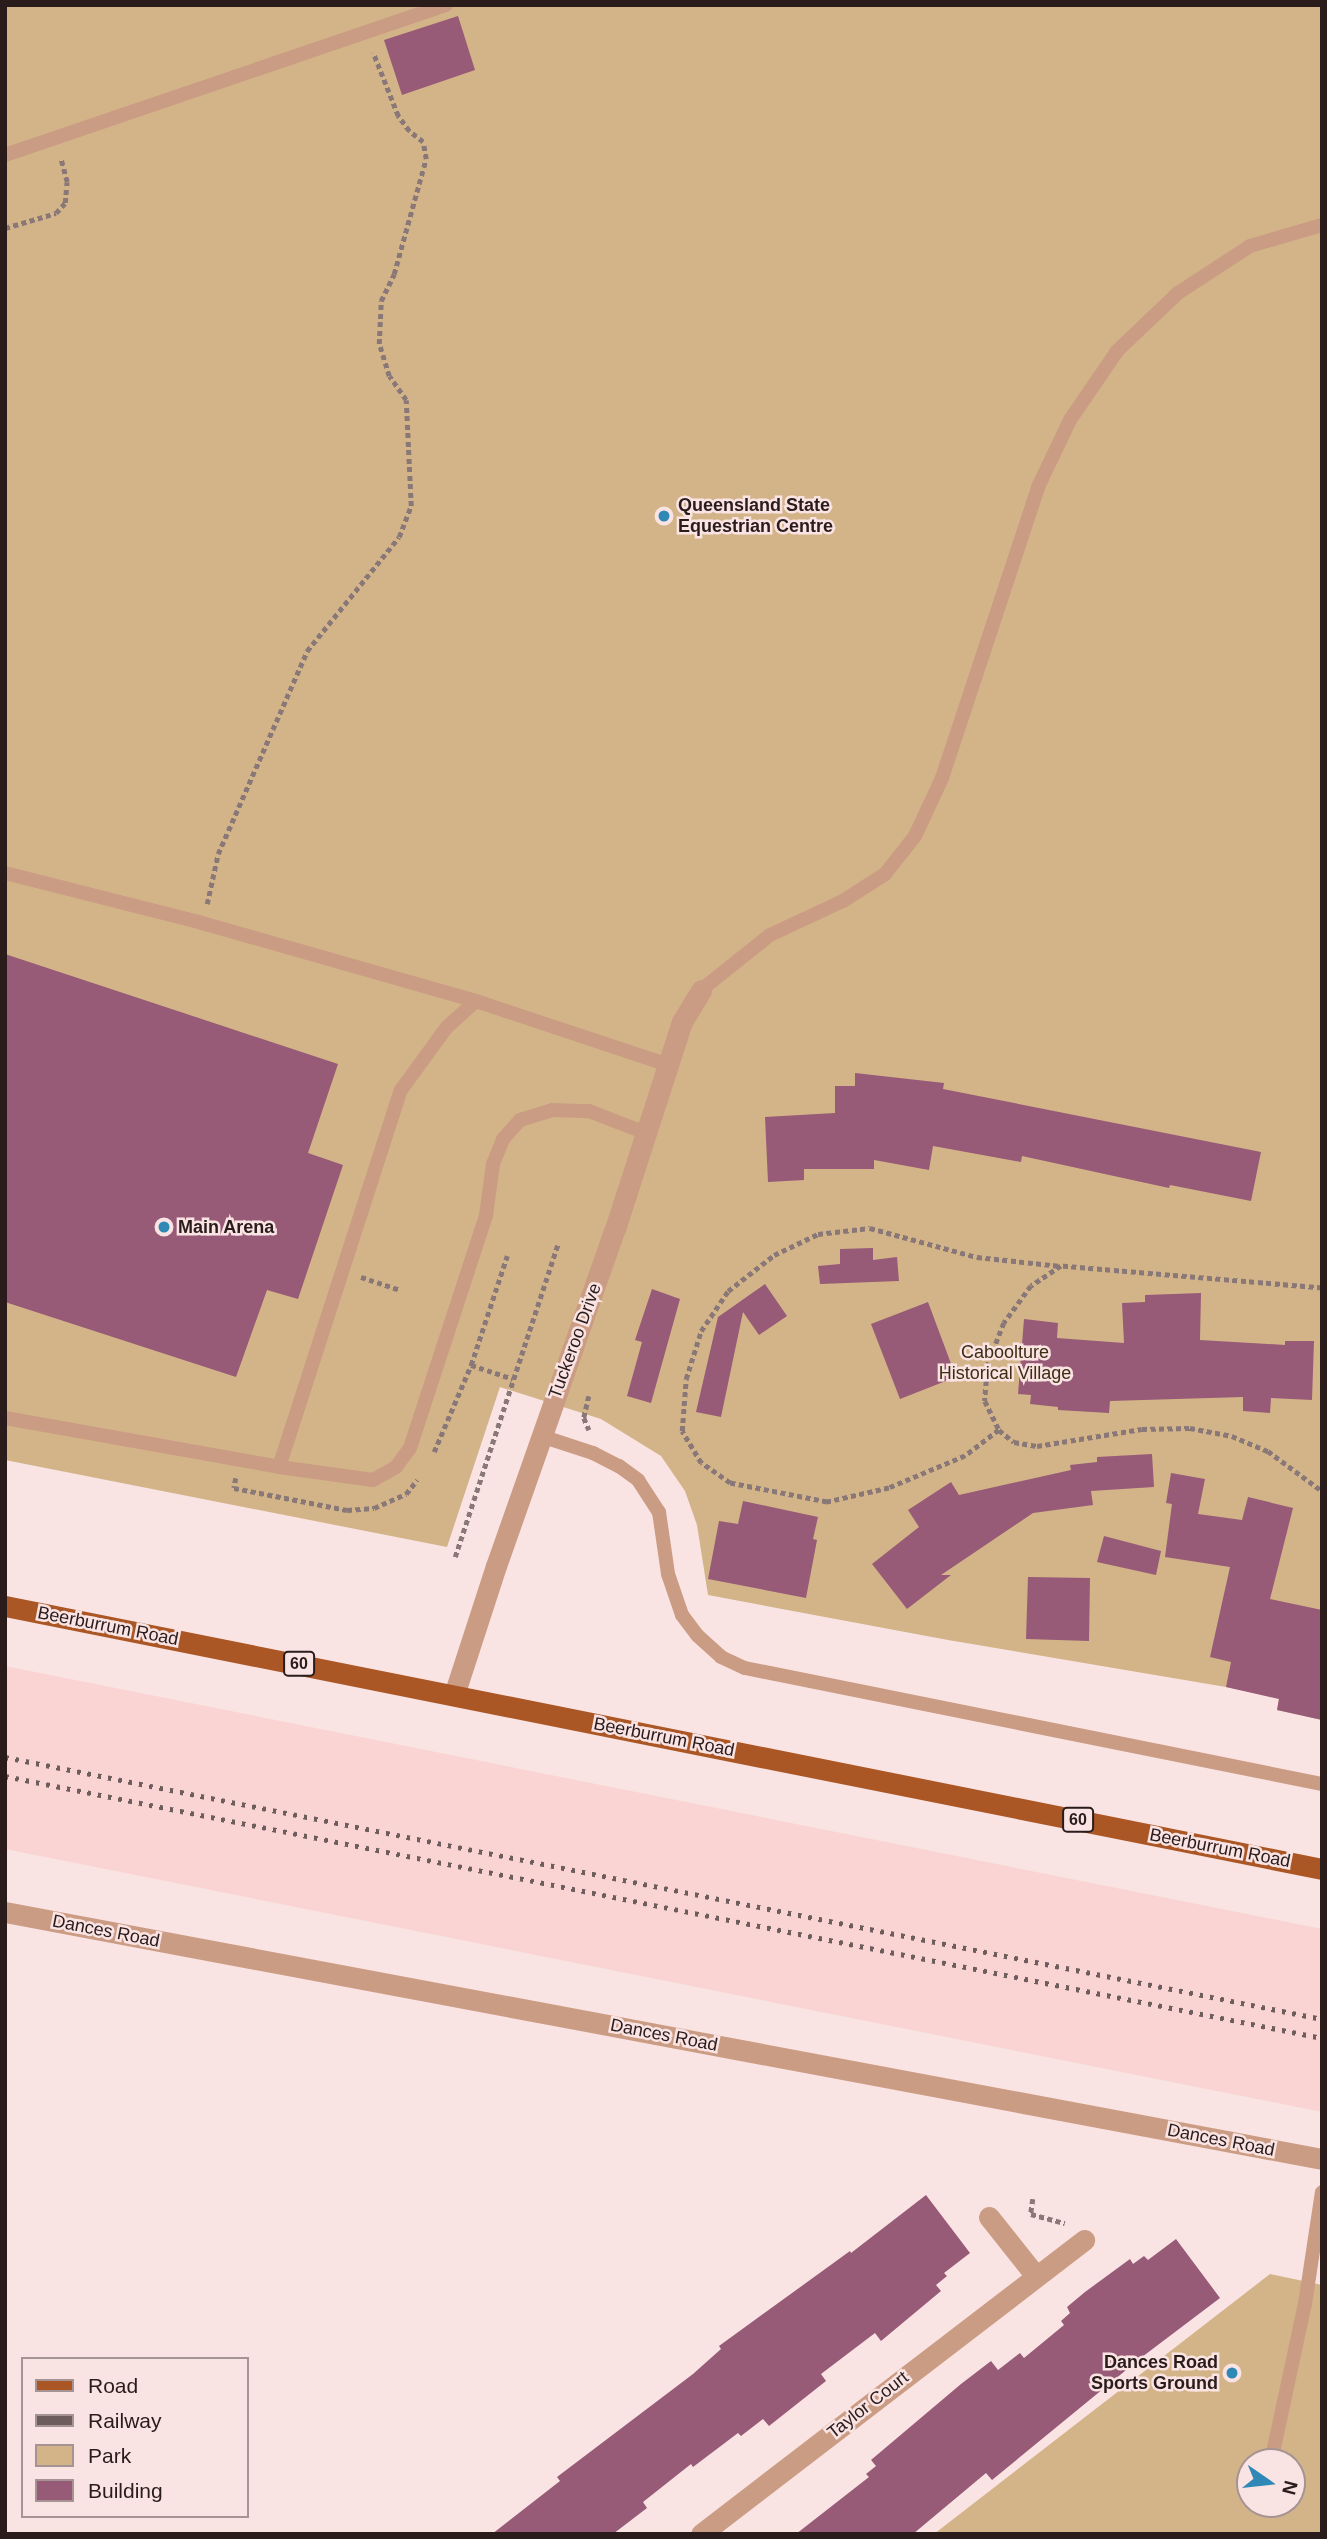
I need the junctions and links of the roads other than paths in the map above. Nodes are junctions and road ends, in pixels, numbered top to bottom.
1 (446, 5) edge
2 (5, 155) edge
3 (1322, 225) edge
4 (5, 873) edge
5 (701, 990) joint
6 (476, 1001) junction
7 (668, 1065) junction
8 (646, 1133) junction
9 (5, 1418) edge
10 (541, 1436) junction
11 (279, 1467) junction
12 (5, 1606) edge
13 (454, 1695) junction
14 (1322, 1784) edge
15 (1322, 1869) edge
16 (5, 1912) edge
17 (1322, 2159) edge
18 (1322, 2192) edge
19 (989, 2217) dead end
20 (1078, 2244) road end
21 (1036, 2276) junction
22 (1274, 2448) edge
23 (701, 2534) edge

1 - 2 lane
3 - 5 lane
4 - 6 lane
5 - 7 street, Tuckeroo Drive
6 - 7 lane
6 - 11 lane
7 - 8 street, Tuckeroo Drive
8 - 10 street, Tuckeroo Drive
8 - 11 lane
9 - 11 lane
10 - 13 street, Tuckeroo Drive
10 - 14 lane
12 - 13 main road, Beerburrum Road / 60
13 - 15 main road, Beerburrum Road / 60
16 - 17 street, Dances Road
18 - 22 lane
19 - 21 street
20 - 21 street, Taylor Court
21 - 23 street, Taylor Court

